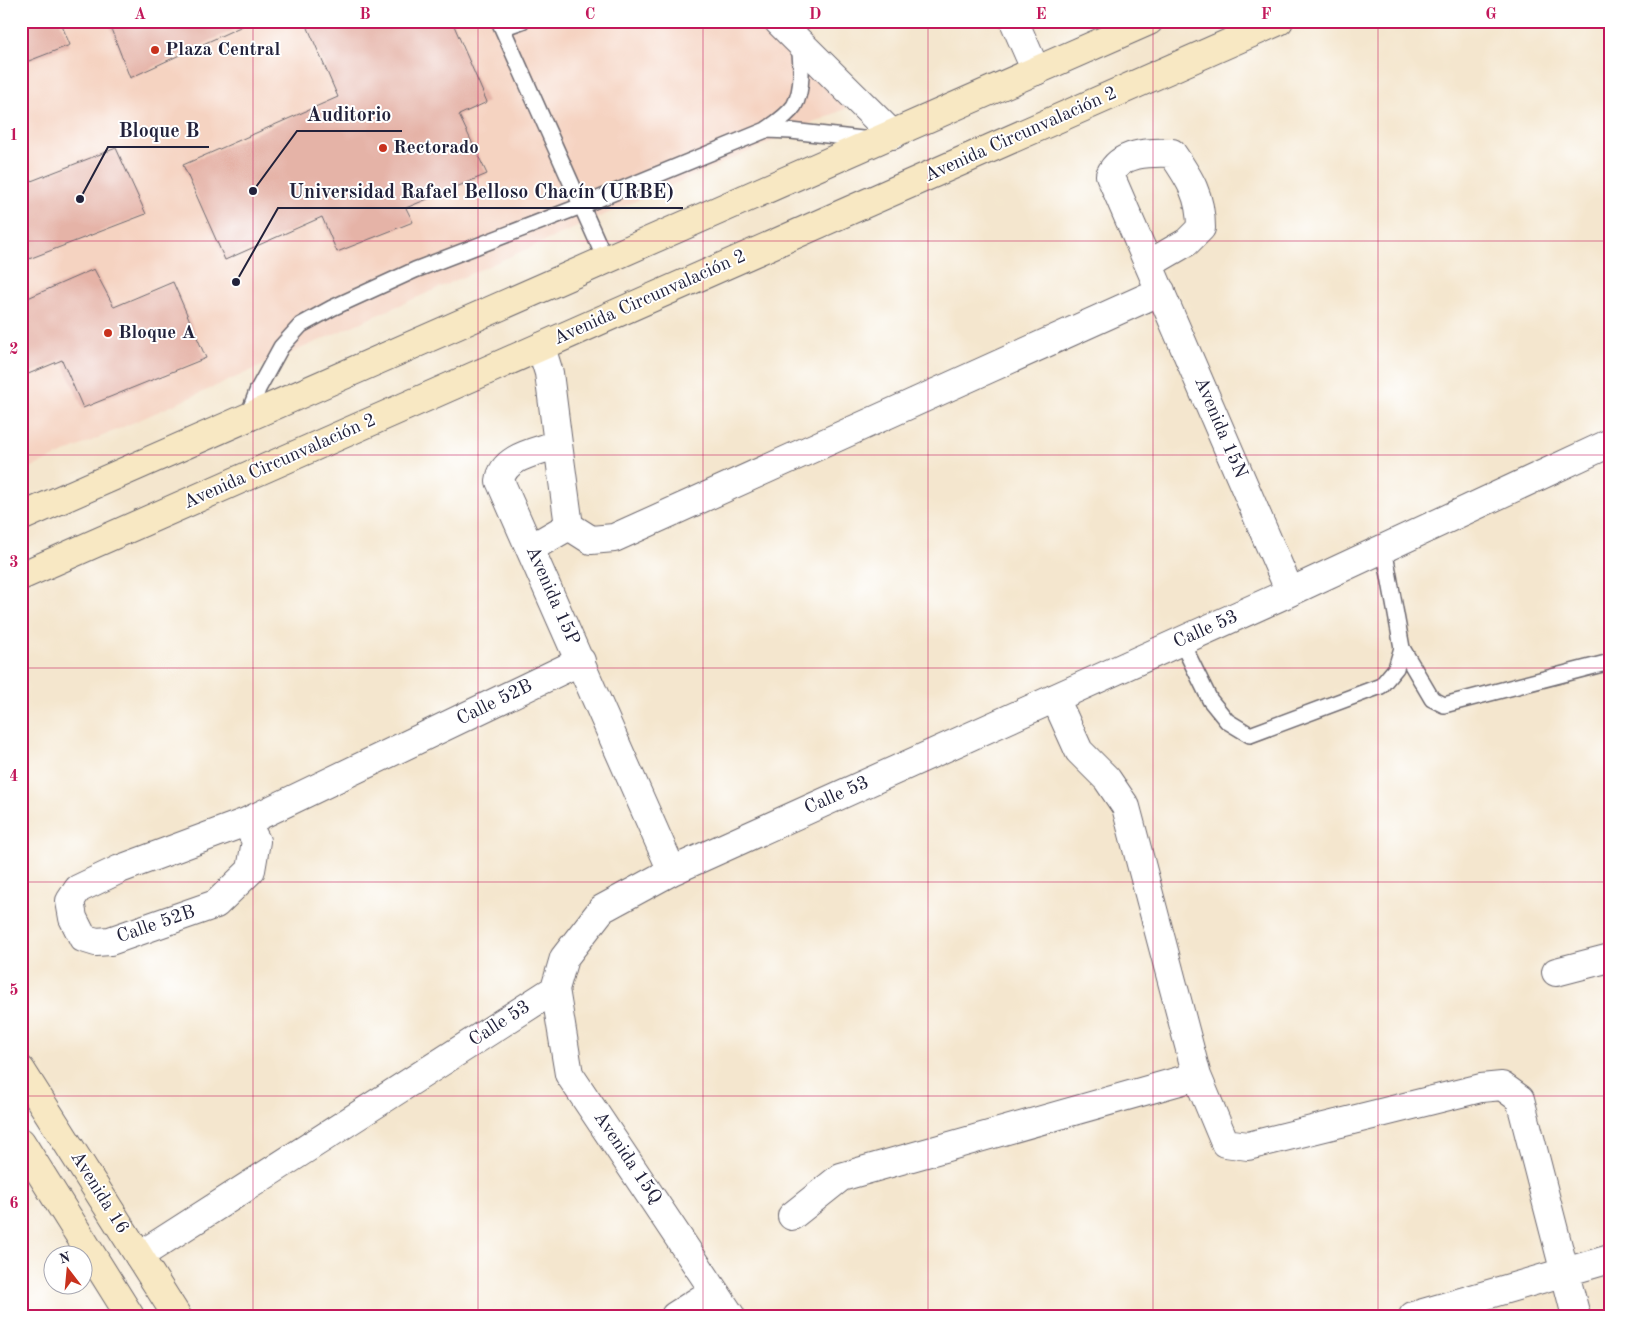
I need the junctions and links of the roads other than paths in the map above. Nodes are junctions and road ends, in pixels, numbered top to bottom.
1 (522, 21) edge
2 (778, 21) edge
3 (1014, 21) edge
4 (1149, 21) edge
5 (1279, 21) edge
6 (500, 25) edge
7 (798, 41) junction
8 (1036, 71) junction
9 (766, 130) junction
10 (886, 138) junction
11 (581, 206) junction
12 (606, 261) junction
13 (1149, 264) dead end
14 (1161, 291) junction
15 (541, 347) junction
16 (247, 418) junction
17 (1610, 443) edge
18 (558, 444) junction
19 (21, 517) edge
20 (569, 526) junction
21 (531, 548) junction
22 (1384, 548) junction
23 (21, 576) edge
24 (1290, 592) junction
25 (1181, 641) junction
26 (1402, 648) junction
27 (581, 661) junction
28 (1610, 662) edge
29 (1054, 698) junction
30 (246, 822) junction
31 (672, 871) junction
32 (1610, 958) edge
33 (1556, 972) dead end
34 (555, 989) junction
35 (21, 1070) edge
36 (1197, 1076) junction
37 (21, 1142) edge
38 (792, 1216) dead end
39 (139, 1256) junction
40 (1610, 1260) edge
41 (1565, 1272) junction
42 (714, 1291) junction
43 (130, 1316) edge
44 (177, 1316) edge
45 (675, 1316) edge
46 (731, 1316) edge
47 (1413, 1316) edge
48 (1576, 1316) edge

1 - 6 lane
2 - 7 street
3 - 8 street
4 - 8 main road
5 - 15 main road, Avenida Circunvalación 2
6 - 11 lane
7 - 9 lane
7 - 10 street
8 - 10 main road
9 - 10 lane
9 - 11 lane
10 - 12 main road
11 - 12 lane
11 - 16 lane
12 - 16 main road
13 - 14 street, Avenida 15N
14 - 20 street
14 - 24 street, Avenida 15N
15 - 18 street
15 - 23 main road, Avenida Circunvalación 2
16 - 19 main road
17 - 22 street, Calle 53
18 - 20 street
18 - 21 street, Avenida 15P
20 - 21 street
21 - 27 street, Avenida 15P
22 - 24 street, Calle 53
22 - 26 lane
24 - 25 street, Calle 53
25 - 26 lane
25 - 29 street, Calle 53
26 - 28 lane
27 - 30 street, Calle 52B
27 - 31 street, Avenida 15P
29 - 31 street, Calle 53
29 - 36 street
30 - 30 street, Calle 52B
31 - 34 street, Calle 53
32 - 33 street
34 - 39 street, Calle 53
34 - 42 street, Avenida 15Q
35 - 39 main road, Avenida 16
36 - 38 street
36 - 41 street
37 - 43 main road, Avenida 16
39 - 44 main road, Avenida 16
40 - 41 street
41 - 47 street
41 - 48 street
42 - 45 street
42 - 46 street, Avenida 15Q

